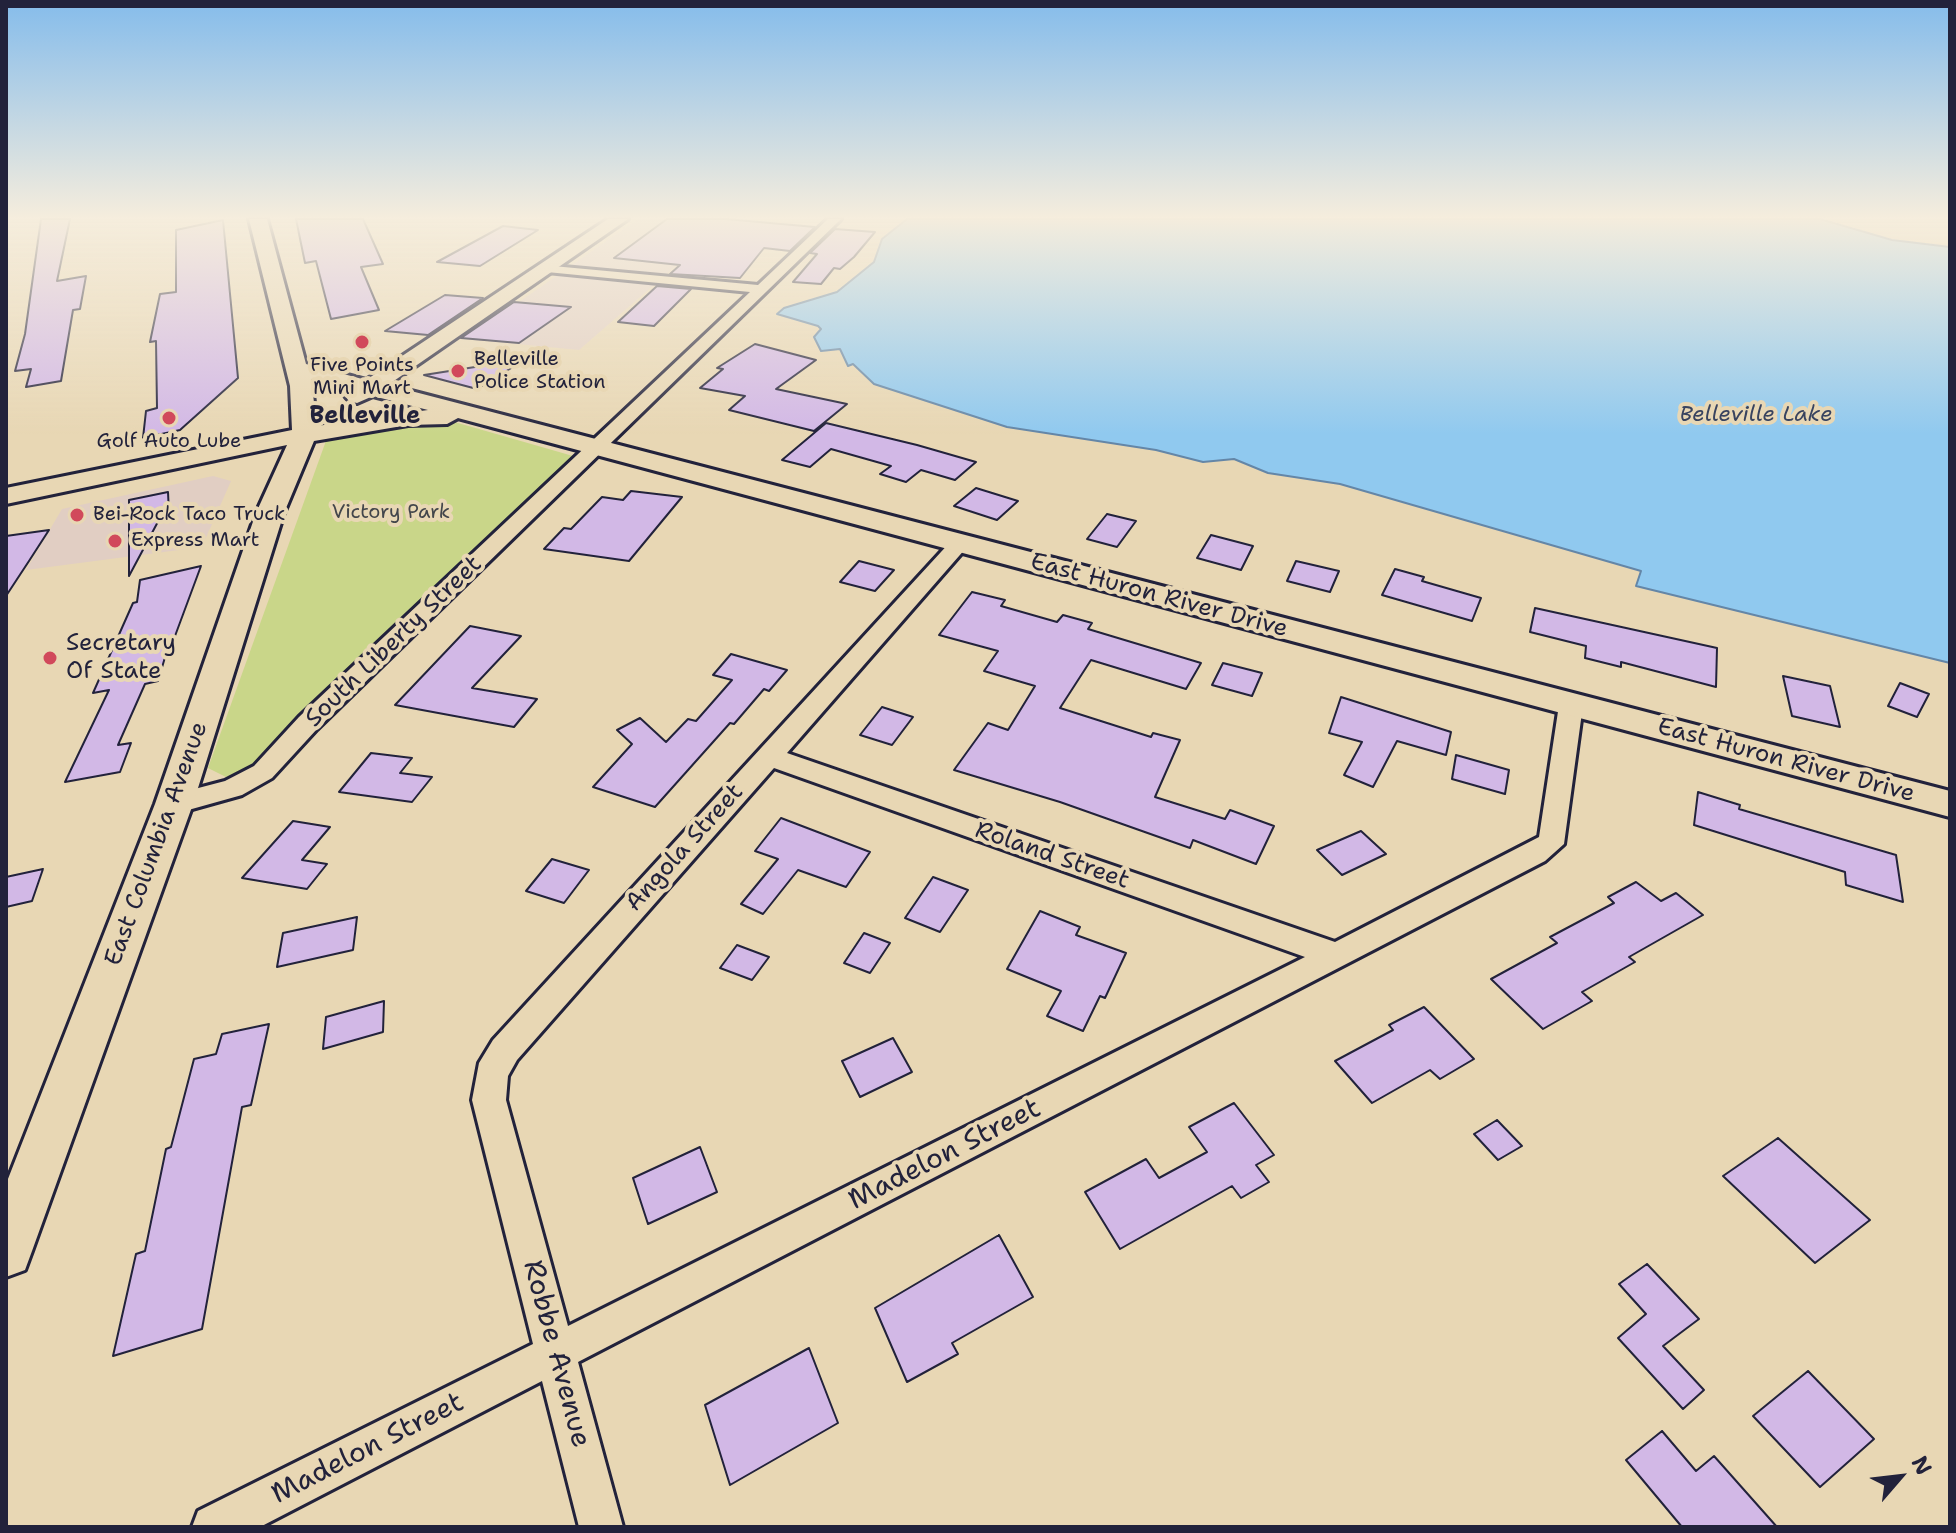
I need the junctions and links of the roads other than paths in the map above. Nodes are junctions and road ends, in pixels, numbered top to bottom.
1 (276, 291) edge
2 (513, 291) edge
3 (758, 291) edge
4 (295, 368) junction
5 (368, 388) junction
6 (481, 416) junction
7 (304, 435) junction
8 (596, 448) junction
9 (6, 496) edge
10 (959, 544) junction
11 (1571, 705) junction
12 (768, 756) junction
13 (174, 804) junction
14 (1950, 804) edge
15 (1336, 955) junction
16 (511, 1181) joint
17 (6, 1251) edge
18 (556, 1353) junction
19 (214, 1527) edge
20 (601, 1527) edge

1 - 4 main road
2 - 5 main road
3 - 8 street, South Liberty Street
4 - 5 main road, East Huron River Drive
4 - 7 main road
5 - 6 main road, East Huron River Drive
5 - 7 main road
6 - 7 main road
6 - 8 main road, East Huron River Drive
7 - 9 main road
7 - 13 main road, East Columbia Avenue
8 - 10 main road, East Huron River Drive
8 - 13 street, South Liberty Street
10 - 11 main road, East Huron River Drive
10 - 12 street, Angola Street
11 - 14 main road, East Huron River Drive
11 - 15 street, Madelon Street
12 - 15 street, Roland Street
12 - 16 street, Angola Street
13 - 17 main road, East Columbia Avenue
15 - 18 street, Madelon Street
16 - 18 street, Robbe Avenue
18 - 19 street, Madelon Street
18 - 20 street, Robbe Avenue

